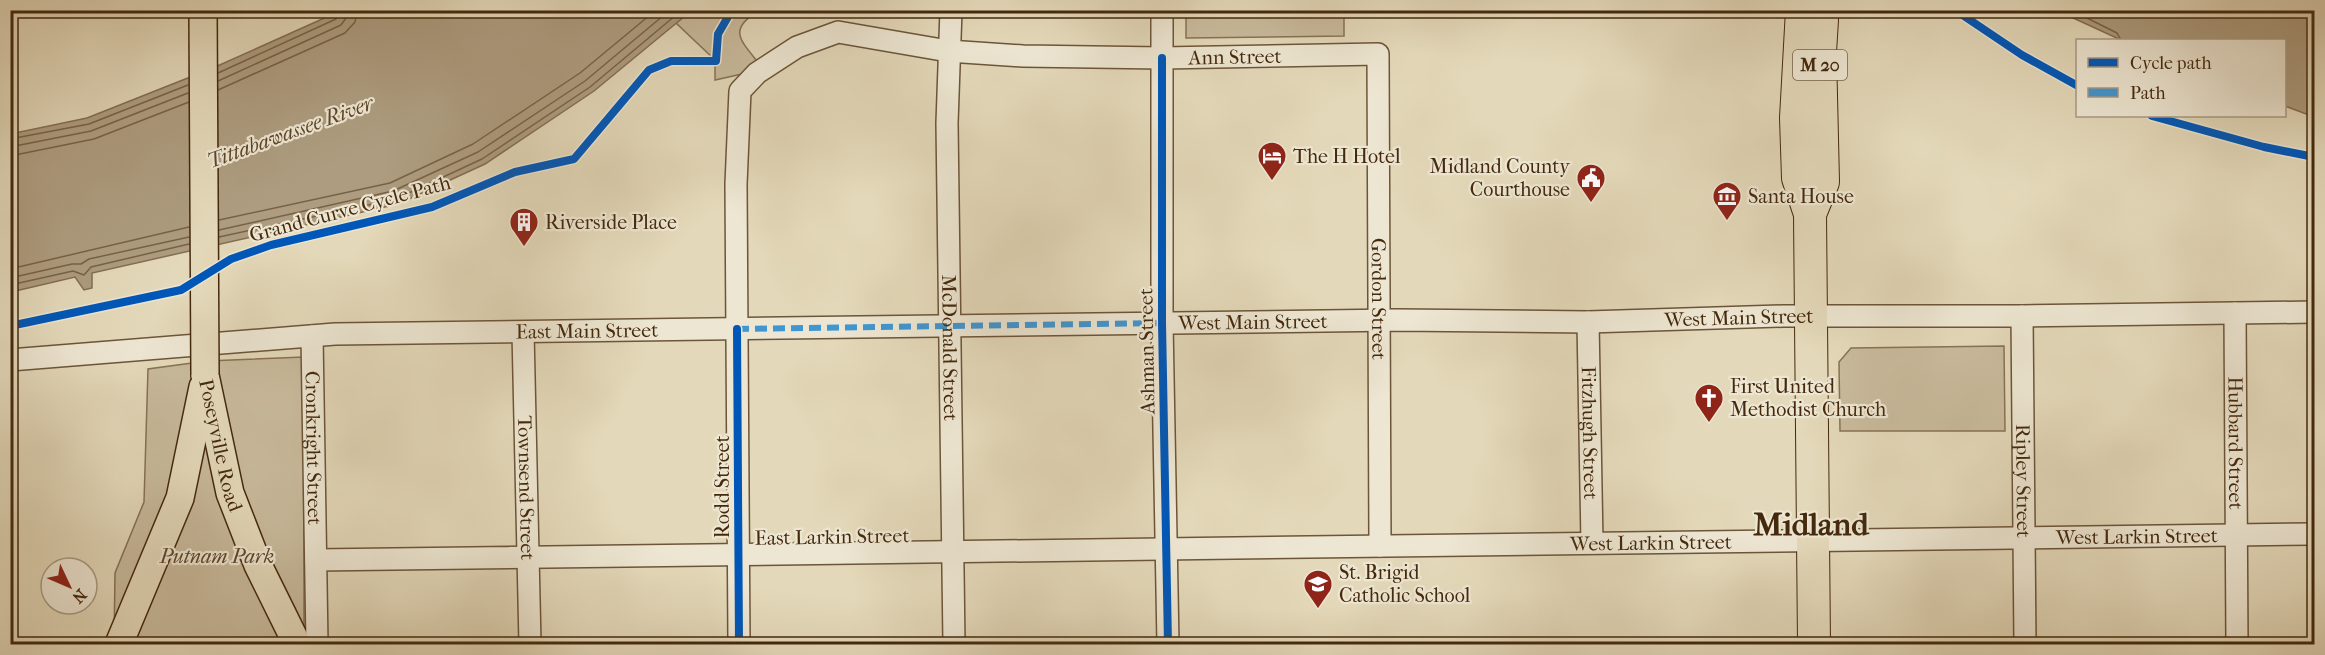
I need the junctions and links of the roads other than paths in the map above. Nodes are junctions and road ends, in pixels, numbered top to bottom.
1 (203, 10) edge
2 (951, 10) edge
3 (1162, 10) edge
4 (1802, 10) edge
5 (1823, 10) edge
6 (948, 51) junction
7 (1378, 54) joint
8 (1162, 58) junction
9 (770, 63) joint
10 (1809, 119) junction
11 (2314, 312) edge
12 (2235, 313) junction
13 (2022, 316) junction
14 (1810, 317) junction
15 (1379, 320) junction
16 (1588, 322) junction
17 (1162, 323) junction
18 (949, 326) junction
19 (737, 329) junction
20 (523, 332) junction
21 (312, 336) junction
22 (10, 360) edge
23 (205, 375) junction
24 (2314, 534) edge
25 (2236, 535) junction
26 (2025, 537) junction
27 (1812, 540) junction
28 (1592, 543) junction
29 (1380, 546) junction
30 (1168, 549) junction
31 (954, 552) junction
32 (739, 555) junction
33 (530, 558) junction
34 (316, 560) junction
35 (119, 645) edge
36 (297, 645) edge
37 (317, 645) edge
38 (530, 645) edge
39 (739, 645) edge
40 (954, 645) edge
41 (1168, 645) edge
42 (1814, 645) edge
43 (2025, 645) edge
44 (2236, 645) edge

1 - 23 main road, bridge
2 - 6 street, McDonald Street
3 - 8 street, Ashman Street
4 - 10 highway, M 20
5 - 10 highway, M 20
6 - 8 street, Ann Street
6 - 9 street, Ann Street
6 - 18 street, McDonald Street
7 - 8 street, Ann Street
7 - 15 street, Gordon Street
8 - 17 street, Ashman Street
9 - 19 street, Rodd Street
10 - 14 highway, M 20
11 - 12 street, West Main Street
12 - 13 street, West Main Street
12 - 25 street, Hubbard Street
13 - 14 street, West Main Street
13 - 26 street, Ripley Street
14 - 16 street, West Main Street
14 - 27 highway, M 20
15 - 16 street, West Main Street
15 - 17 street, West Main Street
15 - 29 street, Gordon Street
16 - 28 street, Fitzhugh Street
17 - 18 street, East Main Street
17 - 30 street, Ashman Street
18 - 19 street, East Main Street
18 - 31 street, McDonald Street
19 - 20 street, East Main Street
19 - 32 street, Rodd Street
20 - 21 street, East Main Street
20 - 33 street, Townsend Street
21 - 22 street, East Main Street
21 - 34 street, Cronkright Street
23 - 35 main road, Poseyville Road
23 - 36 main road, Poseyville Road
24 - 25 street, West Larkin Street
25 - 26 street, West Larkin Street
25 - 44 street, Hubbard Street
26 - 27 street, West Larkin Street
26 - 43 street, Ripley Street
27 - 28 street, West Larkin Street
27 - 42 highway, M 20
28 - 29 street, West Larkin Street
29 - 30 street, West Larkin Street
30 - 31 street, East Larkin Street
30 - 41 street, Ashman Street
31 - 32 street, East Larkin Street
31 - 40 street, McDonald Street
32 - 33 street, East Larkin Street
32 - 39 street, Rodd Street
33 - 34 street, East Larkin Street
33 - 38 street, Townsend Street
34 - 37 street

